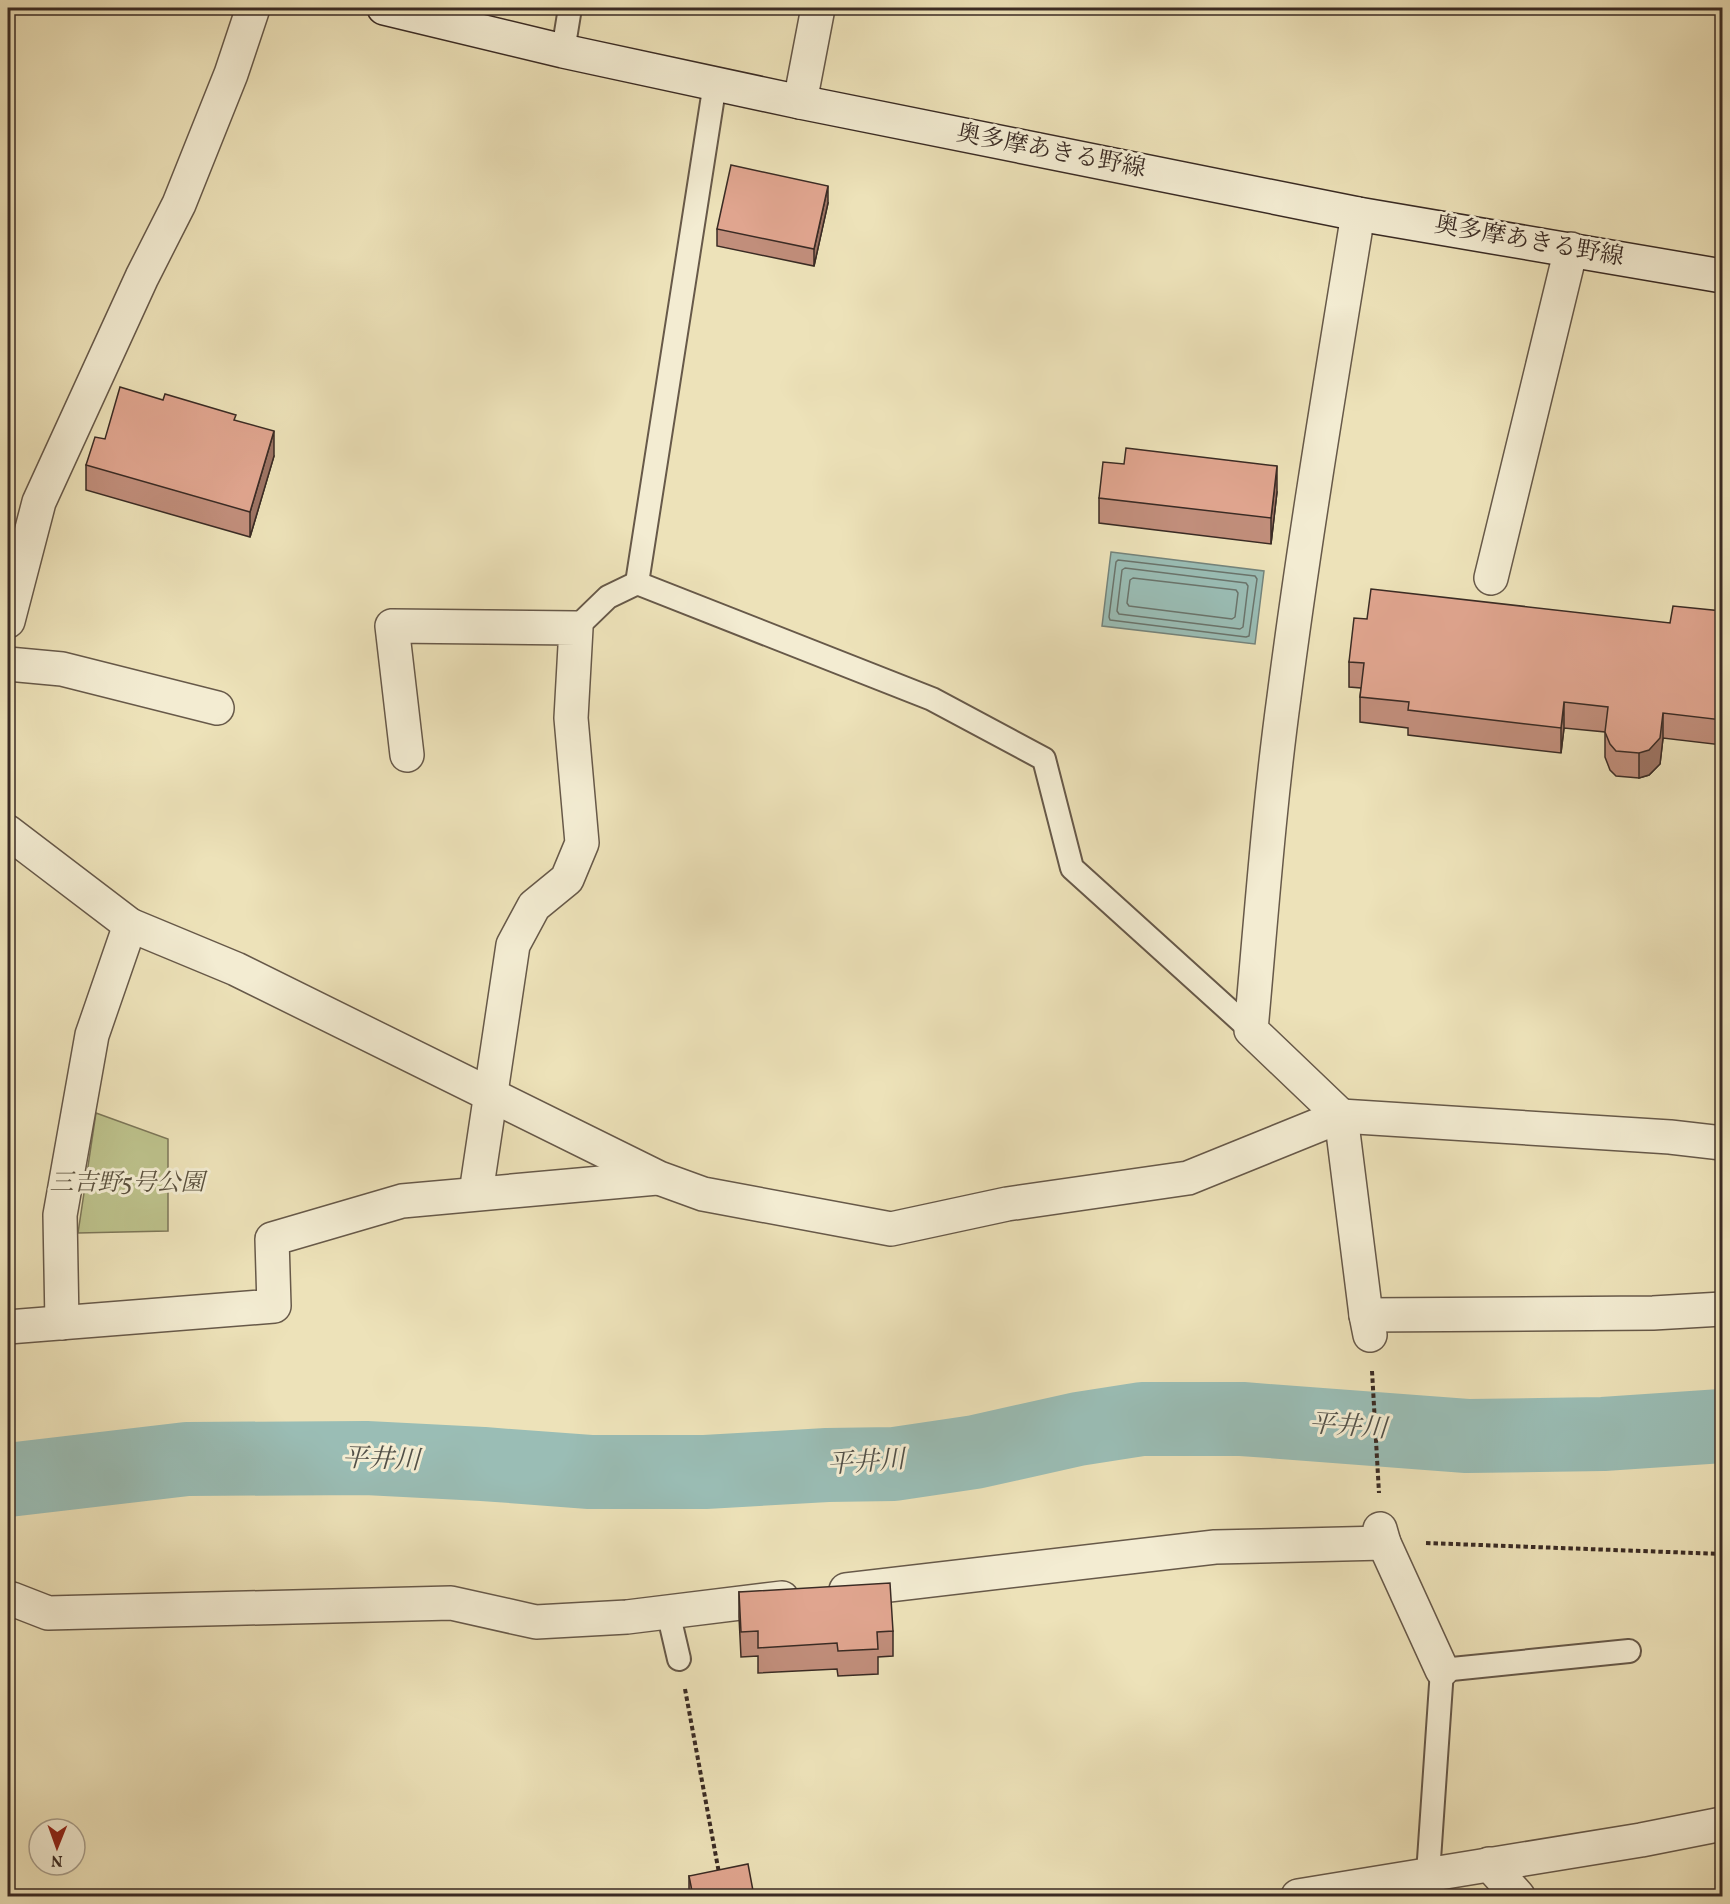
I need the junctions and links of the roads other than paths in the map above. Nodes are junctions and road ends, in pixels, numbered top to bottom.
1 (253, 8) edge
2 (384, 8) edge
3 (570, 8) edge
4 (818, 8) edge
5 (563, 51) junction
6 (715, 83) junction
7 (800, 102) junction
8 (1358, 214) junction
9 (1571, 249) junction
10 (1722, 276) edge
11 (1491, 578) dead end
12 (637, 583) junction
13 (8, 621) edge
14 (576, 628) junction
15 (8, 664) edge
16 (217, 708) dead end
17 (407, 755) dead end
18 (8, 832) edge
19 (130, 925) junction
20 (1251, 1030) junction
21 (491, 1096) junction
22 (1341, 1116) junction
23 (1722, 1143) edge
24 (659, 1178) junction
25 (476, 1193) junction
26 (1722, 1309) edge
27 (62, 1323) junction
28 (8, 1327) edge
29 (8, 1601) edge
30 (668, 1612) junction
31 (1629, 1651) dead end
32 (679, 1659) road end
33 (1442, 1670) junction
34 (1722, 1824) edge
35 (1489, 1864) junction
36 (1428, 1874) junction
37 (1298, 1896) edge
38 (1518, 1896) edge

1 - 13 street
2 - 5 street, 奥多摩あきる野線
3 - 5 lane
4 - 7 street
5 - 6 street, 奥多摩あきる野線
6 - 7 street, 奥多摩あきる野線
6 - 12 lane
7 - 8 street, 奥多摩あきる野線
8 - 9 street, 奥多摩あきる野線
8 - 20 street
9 - 10 street, 奥多摩あきる野線
9 - 11 street
12 - 14 lane
12 - 20 lane
14 - 17 street
14 - 21 street
15 - 16 street
18 - 19 street
19 - 21 street
19 - 27 street
20 - 22 street
21 - 24 street
21 - 25 street
22 - 23 street
22 - 24 street
22 - 26 street
24 - 25 street
25 - 27 street
27 - 28 street
29 - 30 street
30 - 32 lane
30 - 33 street
31 - 33 lane
33 - 36 lane
34 - 35 street
35 - 36 street
35 - 38 street
36 - 37 street

